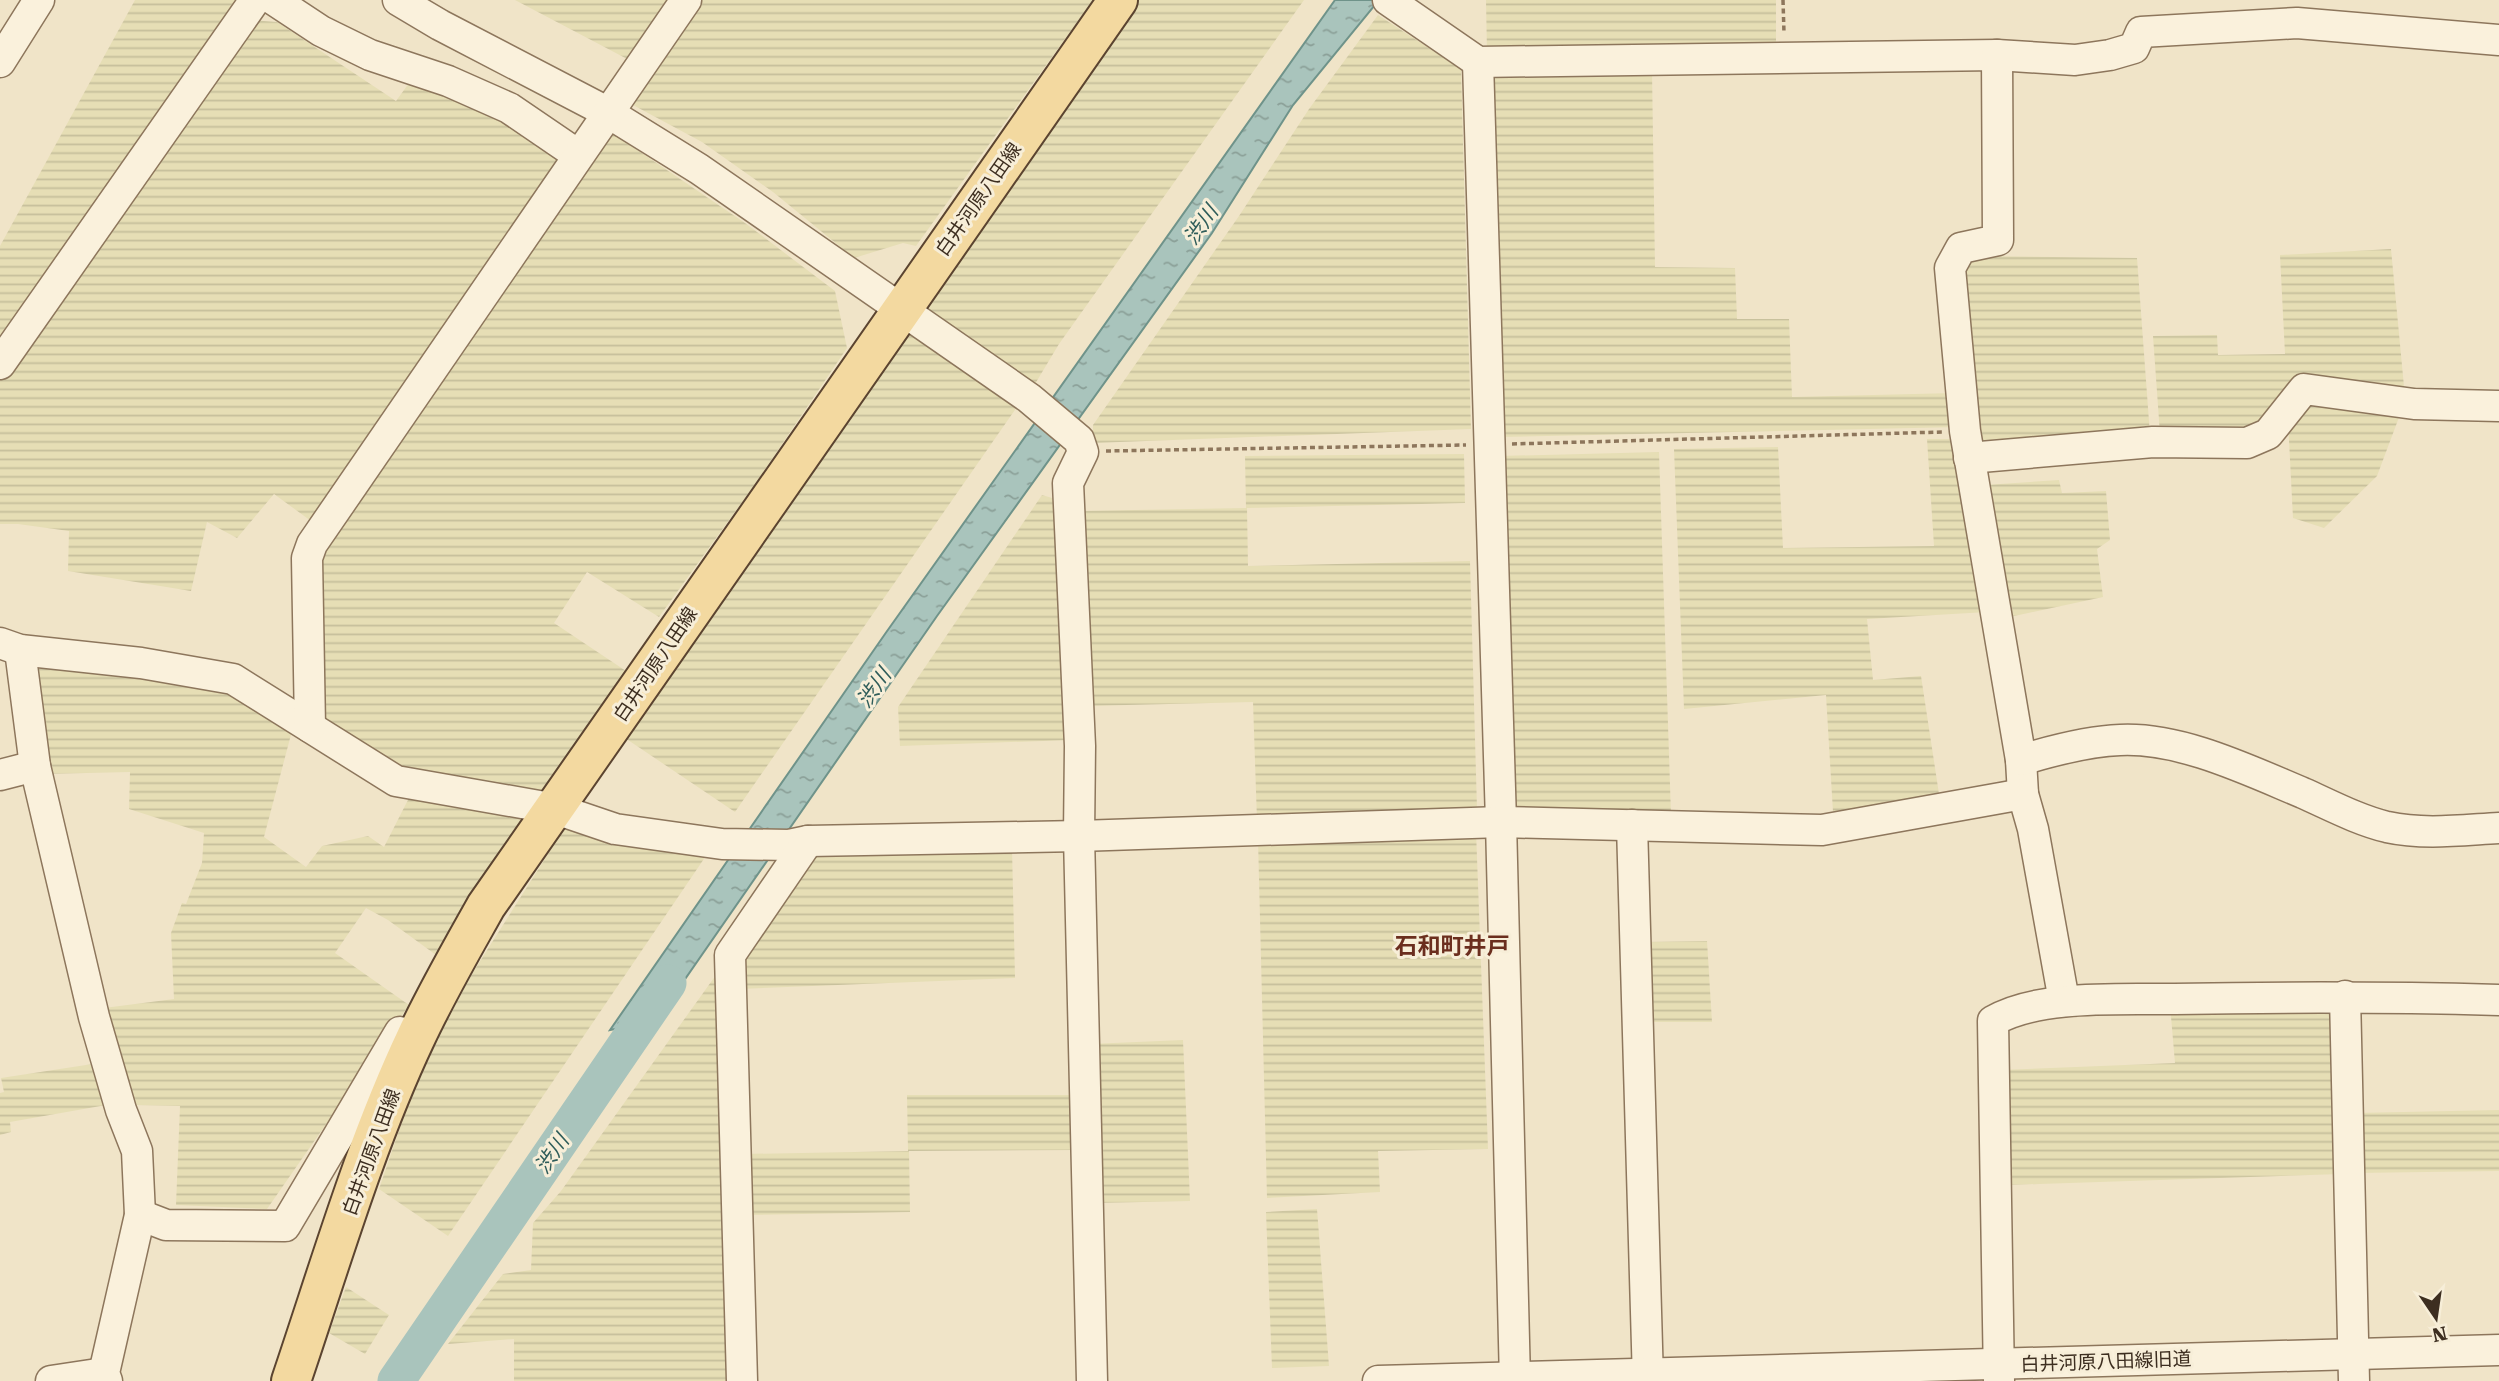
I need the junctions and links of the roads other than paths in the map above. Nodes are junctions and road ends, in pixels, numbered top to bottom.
1 (39, 0) edge
2 (255, 0) edge
3 (274, 0) edge
4 (398, 0) edge
5 (686, 0) edge
6 (1118, 0) edge
7 (1392, 3) edge
8 (2499, 40) edge
9 (1997, 55) junction
10 (0, 62) edge
11 (1478, 62) junction
12 (607, 112) junction
13 (578, 155) junction
14 (901, 311) junction
15 (0, 364) edge
16 (2499, 406) edge
17 (1967, 445) junction
18 (10, 646) edge
19 (310, 727) junction
20 (2021, 760) junction
21 (35, 766) junction
22 (0, 775) edge
23 (2023, 794) junction
24 (556, 809) junction
25 (1502, 822) junction
26 (1632, 825) junction
27 (2499, 828) edge
28 (1079, 836) junction
29 (799, 843) junction
30 (2345, 996) junction
31 (2499, 1000) edge
32 (2064, 1001) junction
33 (415, 1039) junction
34 (140, 1215) junction
35 (2499, 1350) edge
36 (2354, 1367) edge
37 (1999, 1373) edge
38 (106, 1377) edge
39 (1648, 1377) edge
40 (1515, 1379) edge
41 (51, 1381) edge
42 (290, 1381) edge
43 (742, 1381) edge
44 (1092, 1381) edge
45 (1378, 1381) edge

1 - 10 street
2 - 15 street
3 - 13 street
4 - 12 street
5 - 12 street
6 - 14 main road, 白井河原八田線
7 - 11 street
8 - 9 street
9 - 11 street
9 - 17 street
11 - 25 street
12 - 13 street
12 - 14 street
13 - 19 street
14 - 24 main road, 白井河原八田線
14 - 28 street
16 - 17 street
17 - 20 street
18 - 19 street
18 - 21 street
19 - 24 street
20 - 23 street
20 - 27 street
21 - 22 street
21 - 34 street
23 - 26 street
23 - 32 street
24 - 29 street
24 - 33 main road, 白井河原八田線
25 - 26 street
25 - 28 street
25 - 40 street
26 - 39 street
28 - 29 street
28 - 44 street
29 - 43 street
30 - 31 street
30 - 32 street
30 - 36 street
32 - 37 street
33 - 34 street
33 - 42 main road, 白井河原八田線
34 - 38 street
35 - 36 street, 白井河原八田線旧道
36 - 37 street, 白井河原八田線旧道
37 - 39 street, 白井河原八田線旧道
38 - 41 street
39 - 40 street, 白井河原八田線旧道
40 - 45 street, 白井河原八田線旧道

